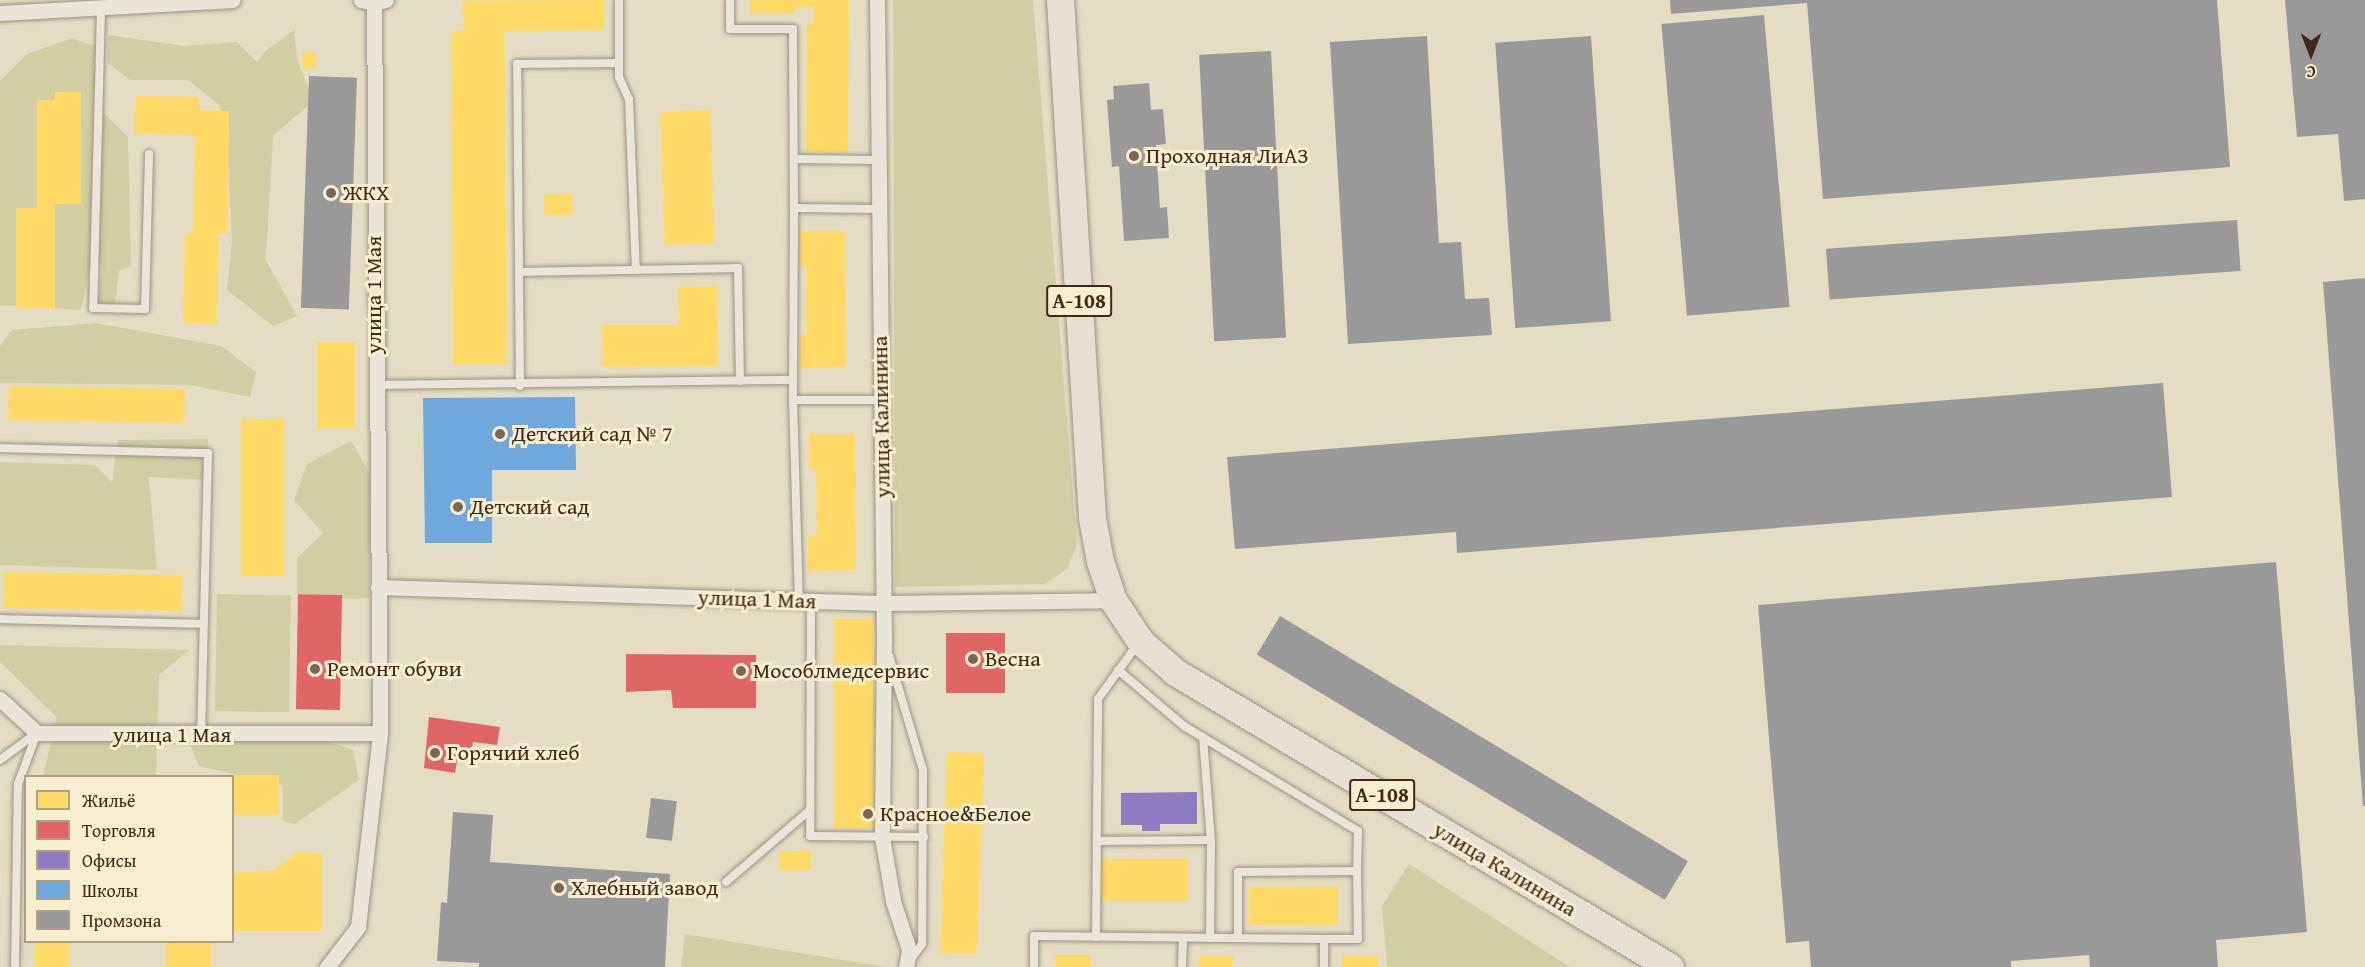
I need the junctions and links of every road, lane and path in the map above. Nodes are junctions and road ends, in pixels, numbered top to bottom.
1 (233, 0) edge
2 (619, 0) edge
3 (730, 0) edge
4 (877, 0) edge
5 (1060, 0) edge
6 (374, 1) edge
7 (101, 10) junction
8 (0, 14) edge
9 (619, 63) junction
10 (149, 154) dead end
11 (794, 159) junction
12 (879, 160) junction
13 (794, 208) junction
14 (879, 209) junction
15 (636, 270) junction
16 (519, 272) junction
17 (793, 380) junction
18 (740, 381) junction
19 (374, 385) junction
20 (520, 386) junction
21 (793, 400) junction
22 (881, 400) junction
23 (0, 448) edge
24 (378, 588) junction
25 (805, 600) junction
26 (1113, 600) junction
27 (883, 603) junction
28 (0, 619) edge
29 (204, 624) junction
30 (884, 640) junction
31 (1140, 641) junction
32 (1118, 670) junction
33 (0, 699) edge
34 (37, 733) junction
35 (380, 733) junction
36 (201, 736) junction
37 (1203, 737) junction
38 (0, 760) edge
39 (810, 810) junction
40 (882, 837) junction
41 (924, 837) junction
42 (1211, 840) junction
43 (1097, 841) junction
44 (1357, 871) junction
45 (726, 882) dead end
46 (1096, 937) junction
47 (1183, 938) junction
48 (1210, 938) junction
49 (1238, 938) junction
50 (1324, 939) junction
51 (906, 966) edge
52 (15, 967) edge
53 (327, 967) edge
54 (1034, 967) edge
55 (1182, 967) edge
56 (1324, 967) edge
57 (1670, 967) edge

1 - 7 street
2 - 9 lane
3 - 11 lane
4 - 12 street, улица Калинина
5 - 26 highway, улица Калинина / А-108
6 - 19 street, улица 1 Мая
7 - 8 street
7 - 10 lane
9 - 15 lane
9 - 16 lane
11 - 12 lane
11 - 13 lane
12 - 14 street, улица Калинина
13 - 14 lane
13 - 17 lane
14 - 22 street, улица Калинина
15 - 16 lane
15 - 18 lane
16 - 20 lane
17 - 18 lane
17 - 21 lane
18 - 20 lane
19 - 20 lane
19 - 24 street, улица 1 Мая
21 - 22 lane
21 - 25 lane
22 - 27 street, улица Калинина
23 - 29 lane
24 - 25 street, улица 1 Мая
24 - 35 street, улица 1 Мая
25 - 27 street, улица 1 Мая
25 - 39 lane
26 - 27 street
26 - 31 highway, улица Калинина / А-108
27 - 30 street, улица Калинина
28 - 29 lane
29 - 36 lane
30 - 40 street, улица Калинина
30 - 41 lane
31 - 32 lane
31 - 57 highway, улица Калинина / А-108
32 - 37 lane
32 - 43 lane
33 - 34 street
34 - 36 street, улица 1 Мая
34 - 38 lane
34 - 52 lane
35 - 36 street, улица 1 Мая
35 - 53 street, улица 1 Мая
37 - 42 lane
37 - 44 lane
39 - 40 lane
39 - 45 lane
40 - 41 lane
40 - 51 street, улица Калинина
41 - 51 lane
42 - 43 lane
42 - 48 lane
43 - 46 lane
44 - 49 lane
44 - 50 lane
46 - 47 lane
46 - 54 lane
47 - 48 lane
47 - 55 lane
48 - 49 lane
49 - 50 lane
50 - 56 lane

